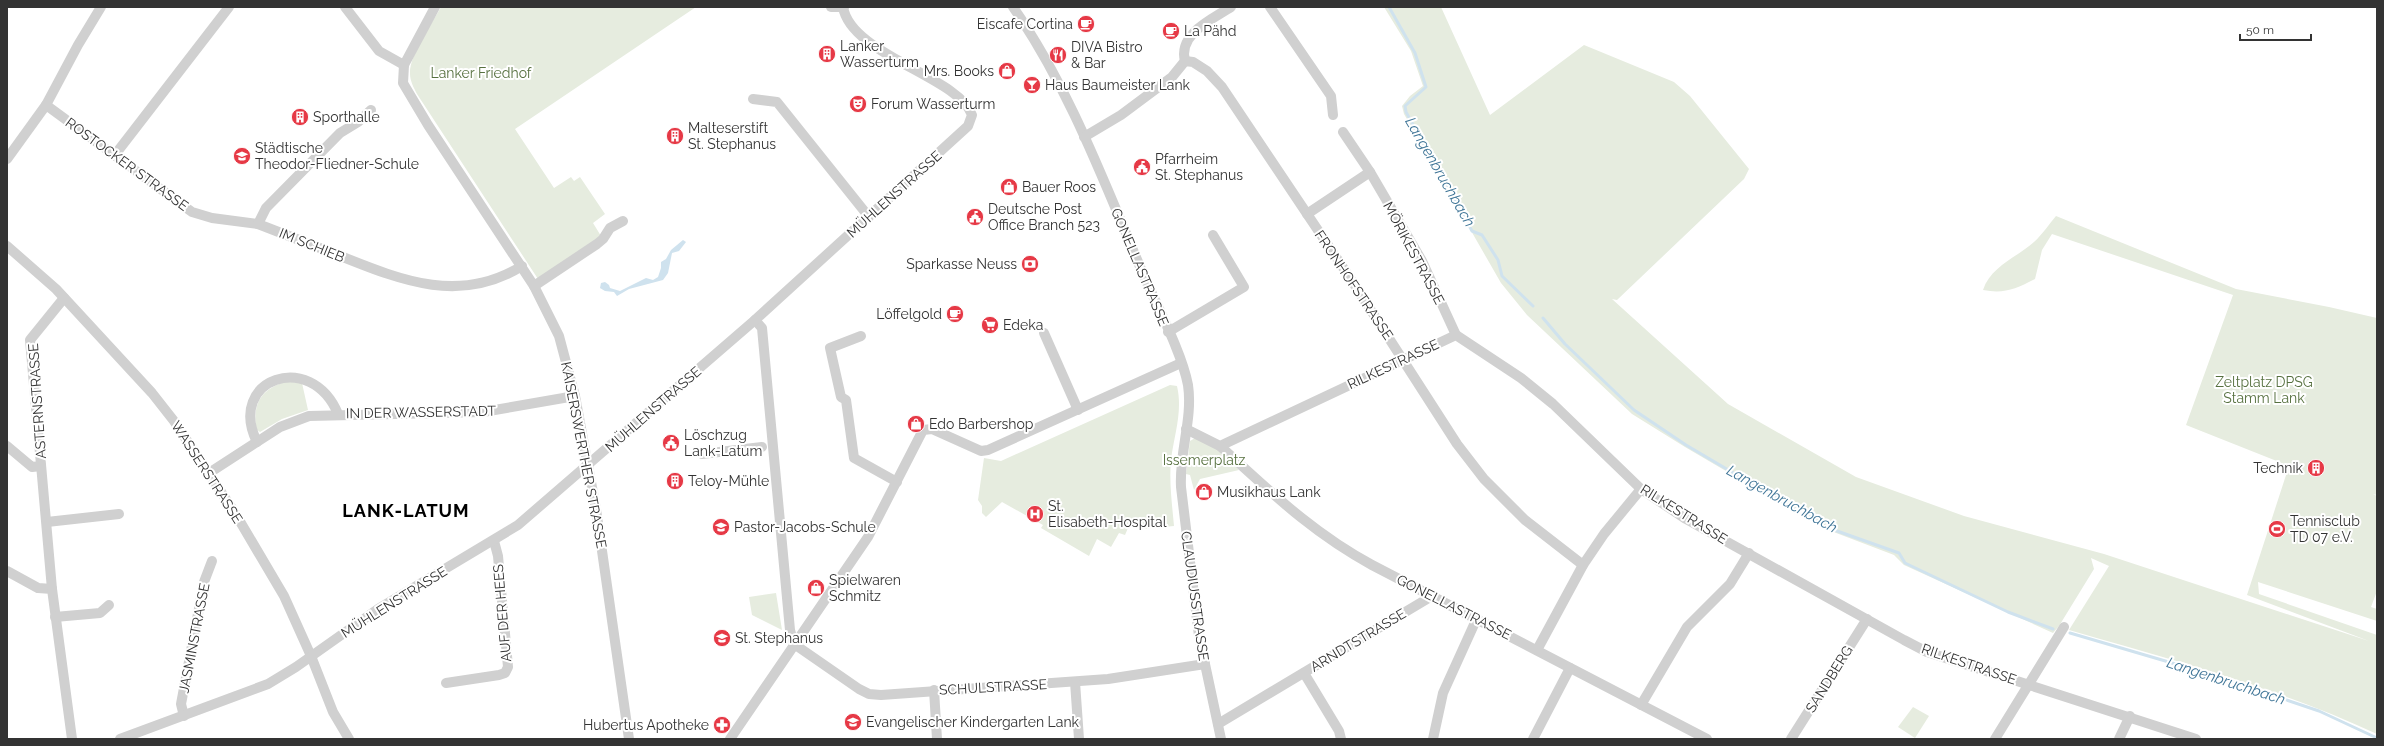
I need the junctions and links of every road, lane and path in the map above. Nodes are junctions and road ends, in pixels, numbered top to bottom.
1 (101, 7) edge
2 (229, 7) edge
3 (345, 7) edge
4 (435, 7) edge
5 (831, 7) edge
6 (843, 7) edge
7 (1013, 7) edge
8 (1231, 7) edge
9 (1270, 7) edge
10 (1182, 64) junction
11 (404, 65) junction
12 (753, 99) dead end
13 (46, 105) junction
14 (371, 110) dead end
15 (1333, 116) dead end
16 (1343, 132) dead end
17 (1084, 137) junction
18 (114, 156) junction
19 (7, 159) edge
20 (1370, 172) junction
21 (1308, 214) junction
22 (869, 217) junction
23 (623, 221) dead end
24 (258, 224) junction
25 (1213, 235) dead end
26 (7, 246) edge
27 (522, 266) junction
28 (534, 286) junction
29 (64, 298) junction
30 (755, 320) junction
31 (1168, 332) junction
32 (1044, 333) dead end
33 (1456, 335) junction
34 (861, 336) dead end
35 (1404, 359) junction
36 (1181, 363) junction
37 (576, 396) junction
38 (1078, 410) junction
39 (338, 414) junction
40 (1186, 429) junction
41 (257, 442) junction
42 (7, 446) edge
43 (1220, 446) junction
44 (762, 447) dead end
45 (1182, 451) joint
46 (702, 454) dead end
47 (41, 466) junction
48 (588, 466) junction
49 (209, 473) junction
50 (897, 482) junction
51 (1641, 489) junction
52 (119, 514) dead end
53 (47, 522) junction
54 (494, 541) junction
55 (1749, 553) junction
56 (212, 561) dead end
57 (1583, 565) junction
58 (7, 570) edge
59 (52, 589) junction
60 (1432, 596) junction
61 (109, 605) dead end
62 (55, 617) junction
63 (1477, 618) junction
64 (1867, 619) junction
65 (2064, 627) dead end
66 (794, 644) junction
67 (1537, 650) junction
68 (312, 656) junction
69 (1205, 664) junction
70 (1570, 668) junction
71 (1304, 673) junction
72 (1076, 682) junction
73 (446, 683) dead end
74 (2029, 684) junction
75 (934, 690) junction
76 (1641, 705) junction
77 (184, 716) junction
78 (2130, 716) junction
79 (1218, 724) junction
80 (72, 739) edge
81 (120, 739) edge
82 (349, 739) edge
83 (630, 739) edge
84 (730, 739) edge
85 (938, 739) edge
86 (1078, 739) edge
87 (1221, 739) edge
88 (1342, 739) edge
89 (1433, 739) edge
90 (1533, 739) edge
91 (1707, 739) edge
92 (1791, 739) edge
93 (1994, 739) edge
94 (2119, 739) edge
95 (2196, 739) edge

1 - 13 street
2 - 18 street
3 - 11 street
4 - 11 street, KAISERSWERTHER STRASSE
5 - 6 street
6 - 22 street, MÜHLENSTRASSE
7 - 17 street, GONELLASTRASSE
8 - 10 street
9 - 15 street
10 - 17 street
10 - 21 street, FRONHOFSTRASSE
11 - 27 street, KAISERSWERTHER STRASSE
12 - 22 street
13 - 18 street, ROSTOCKER STRASSE
13 - 19 street
14 - 24 street
16 - 20 street, MÖRIKESTRASSE
17 - 31 street, GONELLASTRASSE
18 - 24 street, ROSTOCKER STRASSE
20 - 21 street
20 - 33 street, MÖRIKESTRASSE
21 - 35 street, FRONHOFSTRASSE
22 - 30 street, MÜHLENSTRASSE
23 - 28 street
24 - 27 street, IM SCHIEB
25 - 31 street
26 - 29 street, WASSERSTRASSE
27 - 28 street, KAISERSWERTHER STRASSE
28 - 37 street, KAISERSWERTHER STRASSE
29 - 47 street, ASTERNSTRASSE
29 - 49 street, WASSERSTRASSE
30 - 48 street, MÜHLENSTRASSE
30 - 66 street
31 - 36 street, GONELLASTRASSE
32 - 38 street
33 - 35 street, RILKESTRASSE
33 - 51 street, RILKESTRASSE
34 - 50 street
35 - 43 street, RILKESTRASSE
35 - 57 street, FRONHOFSTRASSE
36 - 38 street
36 - 40 street, GONELLASTRASSE
37 - 39 street, IN DER WASSERSTADT
37 - 48 street, KAISERSWERTHER STRASSE
38 - 50 street
39 - 41 street, IN DER WASSERSTADT
39 - 41 street, IN DER WASSERSTADT
40 - 43 street
40 - 45 street, GONELLASTRASSE
41 - 49 street, IN DER WASSERSTADT
42 - 47 street, ASTERNSTRASSE
43 - 60 street, GONELLASTRASSE
44 - 46 street
45 - 69 street, CLAUDIUSSTRASSE
47 - 53 street, ASTERNSTRASSE
48 - 54 street, MÜHLENSTRASSE
48 - 83 street, KAISERSWERTHER STRASSE
49 - 68 street, WASSERSTRASSE
50 - 66 street
51 - 55 street, RILKESTRASSE
51 - 57 street
52 - 53 street
53 - 59 street, ASTERNSTRASSE
54 - 68 street, MÜHLENSTRASSE
54 - 73 street, AUF DER HEES
55 - 64 street, RILKESTRASSE
55 - 76 street
56 - 77 street, JASMINSTRASSE
57 - 67 street
58 - 59 street
59 - 62 street, ASTERNSTRASSE
60 - 63 street, GONELLASTRASSE
60 - 71 street, ARNDTSTRASSE
61 - 62 street
62 - 80 street, ASTERNSTRASSE
63 - 67 street, GONELLASTRASSE
63 - 89 street
64 - 74 street, RILKESTRASSE
64 - 92 street, SANDBERG
65 - 74 street
66 - 75 street, SCHULSTRASSE
66 - 84 street
67 - 70 street, GONELLASTRASSE
68 - 77 street, MÜHLENSTRASSE
68 - 82 street, WASSERSTRASSE
69 - 72 street, SCHULSTRASSE
69 - 79 street, CLAUDIUSSTRASSE
70 - 76 street, GONELLASTRASSE
70 - 90 street
71 - 79 street, ARNDTSTRASSE
71 - 88 street, ARNDTSTRASSE
72 - 75 street, SCHULSTRASSE
72 - 86 street
74 - 78 street, RILKESTRASSE
74 - 93 street
75 - 85 street
76 - 91 street, GONELLASTRASSE
77 - 81 street, MÜHLENSTRASSE
78 - 94 street
78 - 95 street, RILKESTRASSE
79 - 87 street, CLAUDIUSSTRASSE

